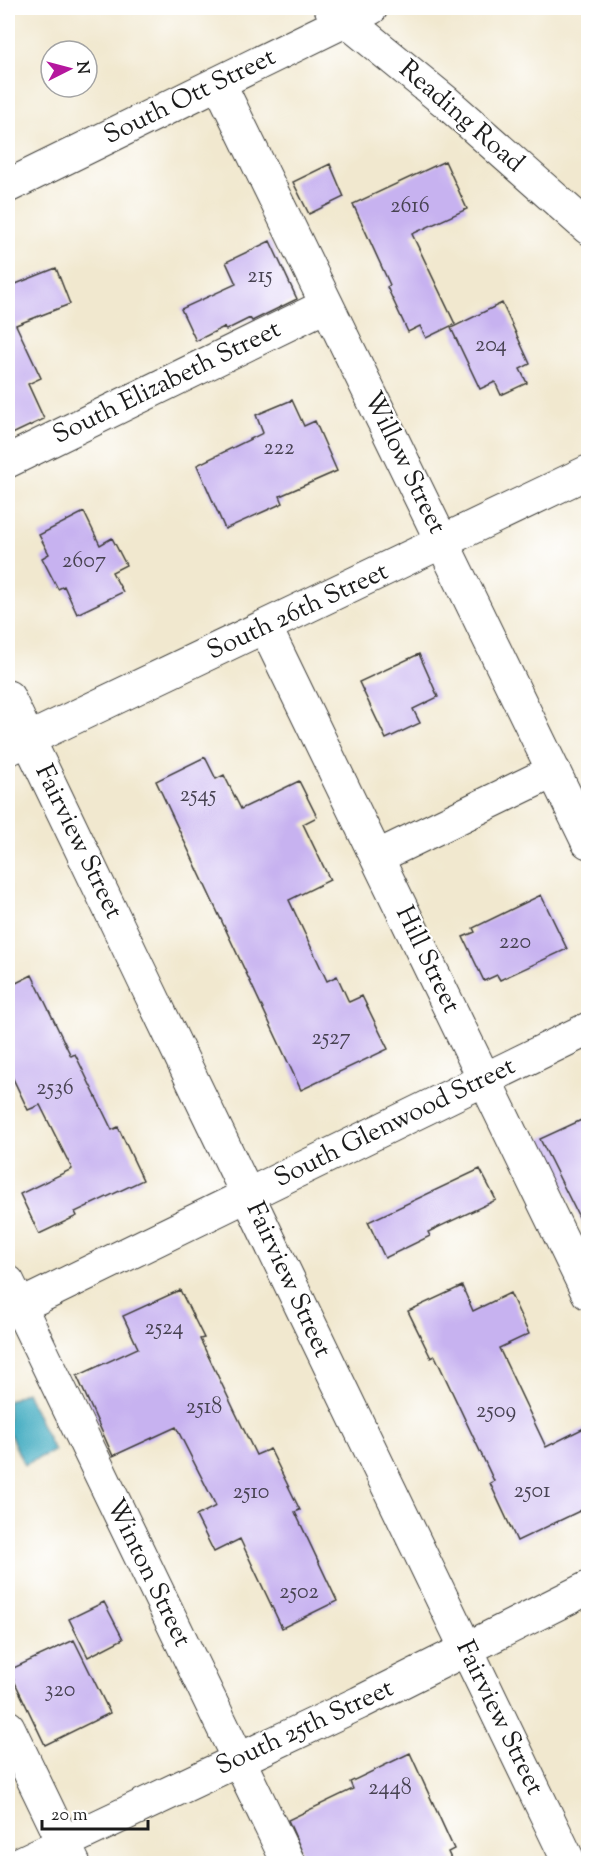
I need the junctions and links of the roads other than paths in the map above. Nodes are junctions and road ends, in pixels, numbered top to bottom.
1 (350, 11) edge
2 (219, 83) junction
3 (8, 186) edge
4 (578, 219) edge
5 (588, 254) edge
6 (327, 304) junction
7 (8, 461) edge
8 (588, 472) edge
9 (443, 543) junction
10 (265, 627) junction
11 (8, 697) edge
12 (18, 744) edge
13 (554, 771) junction
14 (588, 842) edge
15 (377, 857) junction
16 (588, 1029) edge
17 (485, 1079) junction
18 (248, 1195) junction
19 (588, 1293) edge
20 (11, 1300) edge
21 (588, 1588) edge
22 (466, 1650) junction
23 (8, 1726) edge
24 (238, 1760) junction
25 (69, 1853) edge
26 (19, 1863) edge
27 (289, 1863) edge
28 (570, 1863) edge

1 - 2 street, South Ott Street
1 - 4 street, Reading Road
2 - 3 street, South Ott Street
2 - 6 street, Willow Street
4 - 5 street
6 - 7 street, South Elizabeth Street
6 - 9 street, Willow Street
8 - 9 street, South 26th Street
9 - 10 street, South 26th Street
9 - 13 street, Willow Street
10 - 12 street, South 26th Street
10 - 15 street, Hill Street
11 - 12 street, Fairview Street
12 - 18 street, Fairview Street
13 - 14 street, Willow Street
13 - 15 street
15 - 17 street, Hill Street
16 - 17 street, South Glenwood Street
17 - 18 street, South Glenwood Street
17 - 19 street, Hill Street
18 - 20 street, South Glenwood Street
18 - 22 street, Fairview Street
20 - 24 street, Winton Street
21 - 22 street, South 25th Street
22 - 24 street, South 25th Street
22 - 28 street, Fairview Street
23 - 25 street
24 - 25 street, South 25th Street
24 - 27 street, Winton Street
25 - 26 street, South 25th Street

